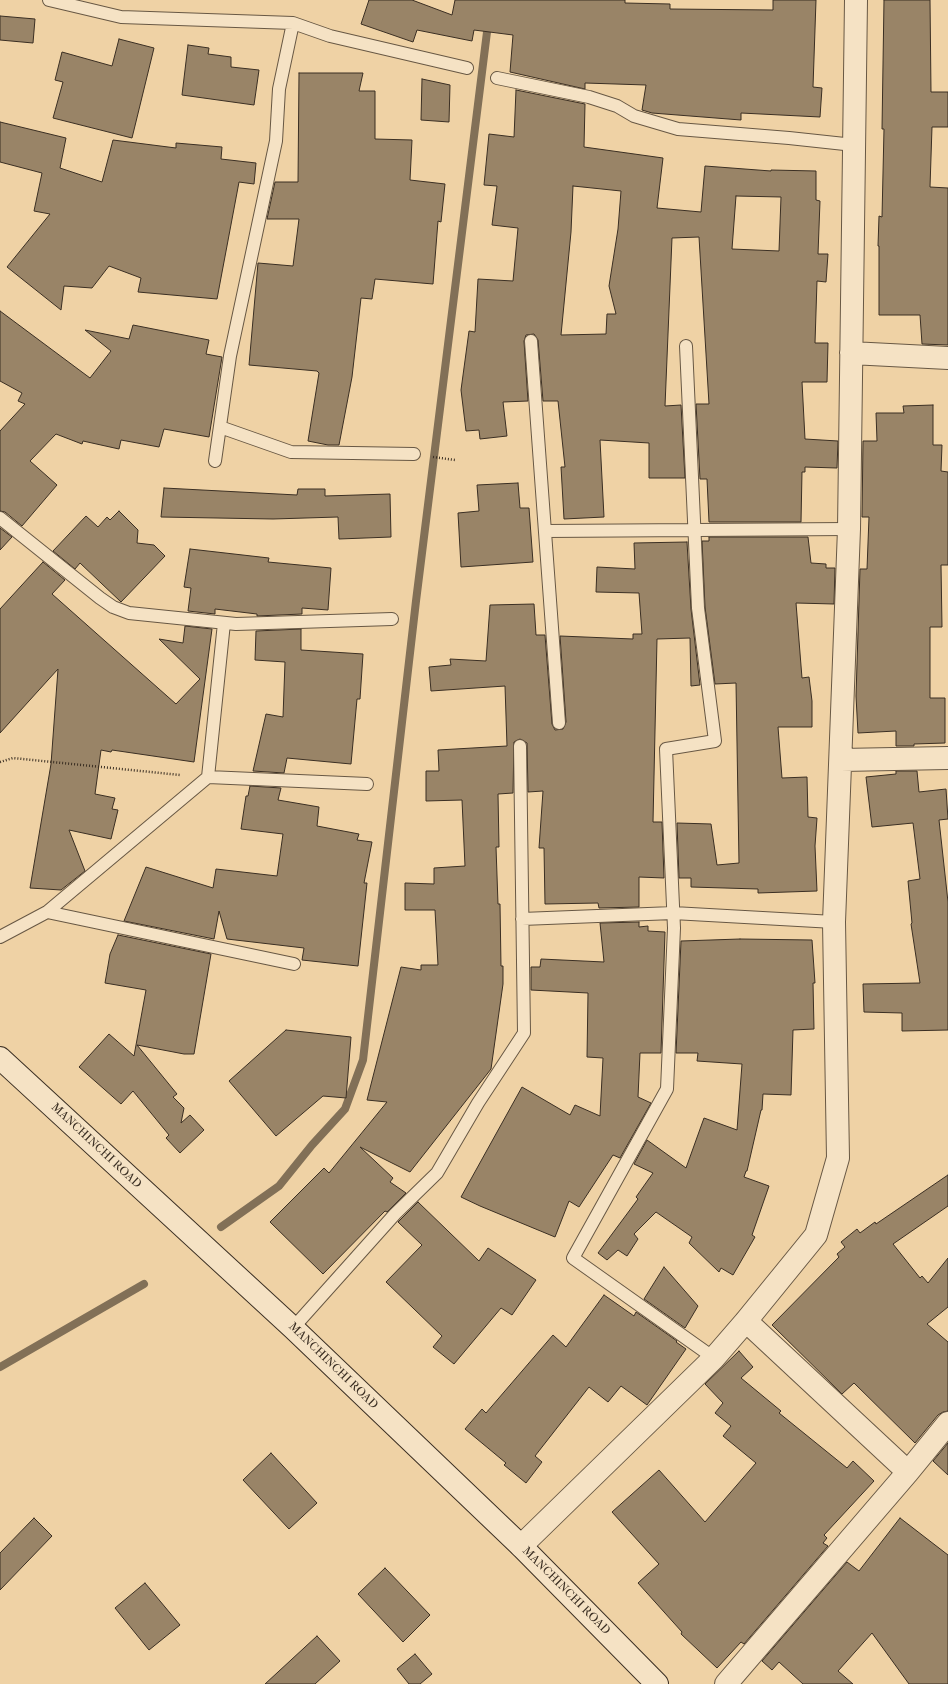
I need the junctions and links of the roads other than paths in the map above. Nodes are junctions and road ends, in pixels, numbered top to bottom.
1 (49, 0) edge
2 (856, 0) edge
3 (294, 23) junction
4 (467, 68) dead end
5 (498, 78) dead end
6 (854, 145) junction
7 (531, 341) dead end
8 (686, 346) dead end
9 (851, 353) junction
10 (948, 358) edge
11 (220, 427) junction
12 (414, 454) dead end
13 (215, 461) dead end
14 (0, 518) edge
15 (849, 529) junction
16 (694, 530) junction
17 (545, 531) junction
18 (392, 619) dead end
19 (224, 623) junction
20 (559, 723) dead end
21 (520, 746) dead end
22 (948, 758) edge
23 (841, 760) junction
24 (208, 777) junction
25 (367, 784) dead end
26 (48, 912) junction
27 (673, 913) junction
28 (522, 919) junction
29 (834, 922) junction
30 (0, 937) edge
31 (294, 964) dead end
32 (0, 1058) edge
33 (746, 1321) junction
34 (293, 1328) junction
35 (714, 1358) junction
36 (948, 1423) edge
37 (908, 1472) junction
38 (521, 1546) junction
39 (657, 1684) edge
40 (726, 1684) edge

1 - 3 lane
2 - 6 street
3 - 4 lane
3 - 11 lane
5 - 6 lane
6 - 9 street
7 - 17 lane
8 - 16 lane
9 - 10 street
9 - 15 street
11 - 12 lane
11 - 13 lane
14 - 19 lane
15 - 16 lane
15 - 23 street
16 - 17 lane
16 - 27 lane
17 - 20 lane
18 - 19 lane
19 - 24 lane
21 - 28 lane
22 - 23 street
23 - 29 street
24 - 25 lane
24 - 26 lane
26 - 30 lane
26 - 31 lane
27 - 28 lane
27 - 29 lane
27 - 35 lane
28 - 34 lane
29 - 33 street
32 - 34 street, MANCHINCHI ROAD
33 - 35 street
33 - 37 street
34 - 38 street, MANCHINCHI ROAD
35 - 38 street
36 - 37 street
37 - 40 street
38 - 39 street, MANCHINCHI ROAD

